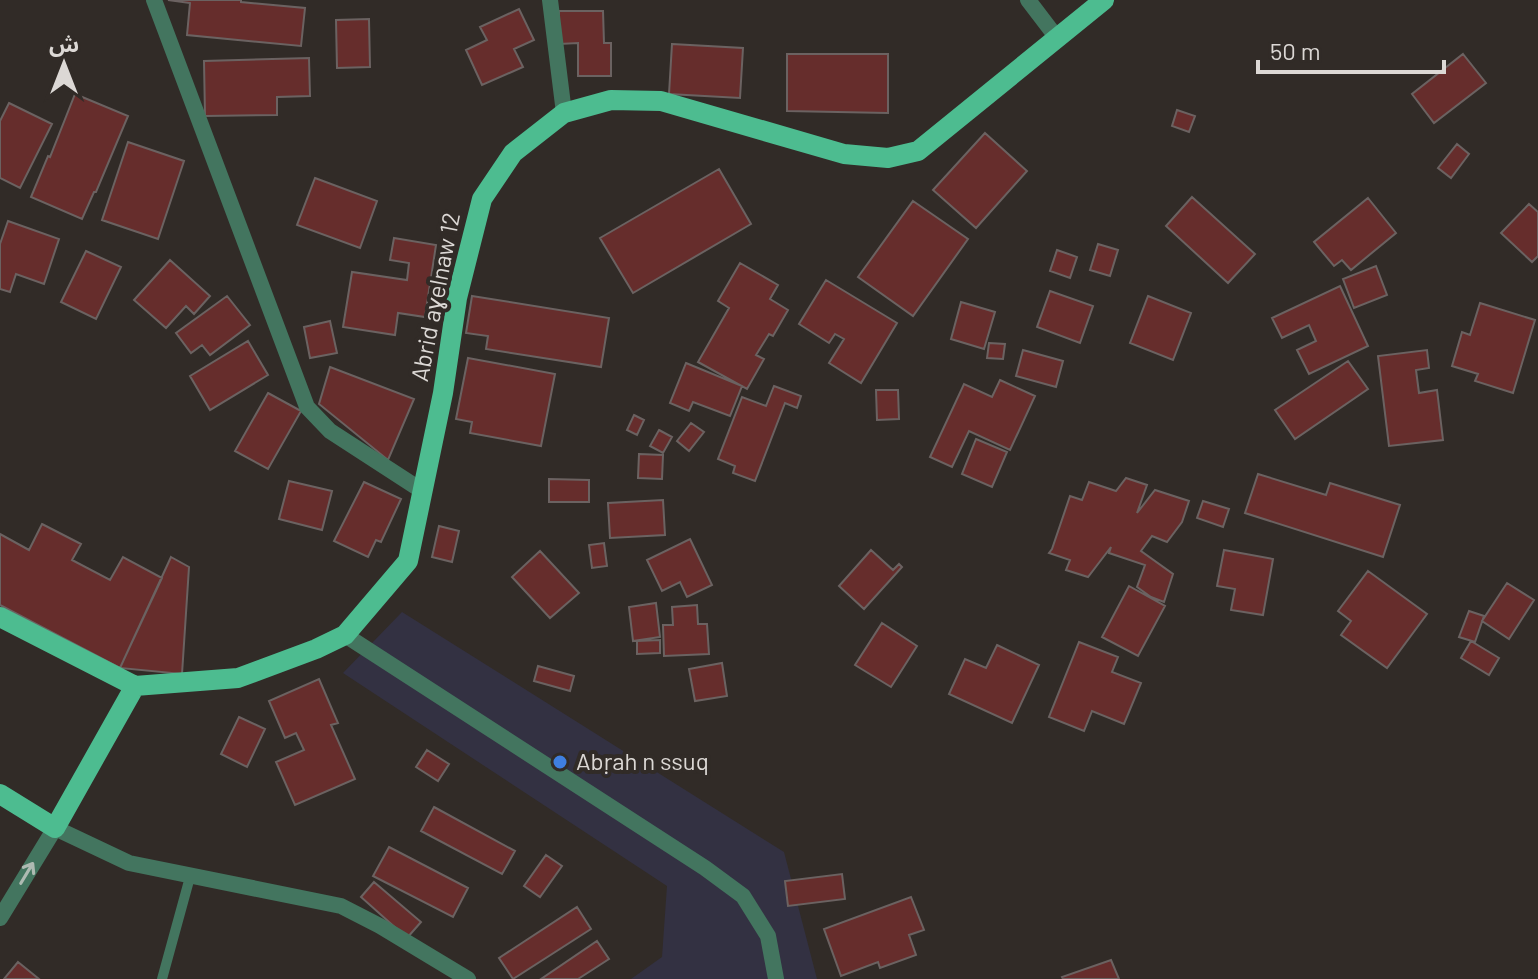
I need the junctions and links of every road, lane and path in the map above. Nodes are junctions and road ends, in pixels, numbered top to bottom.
1 (154, 0) edge
2 (550, 0) edge
3 (1028, 0) edge
4 (1104, 0) edge
5 (1057, 38) junction
6 (564, 113) junction
7 (424, 492) junction
8 (0, 617) edge
9 (345, 635) junction
10 (135, 686) junction
11 (0, 794) edge
12 (55, 828) junction
13 (190, 877) junction
14 (0, 918) edge
15 (162, 979) edge
16 (468, 979) edge
17 (776, 979) edge

1 - 7 street
2 - 6 street
3 - 5 street
4 - 5 main road, Abrid aɣelnaw 12
5 - 6 main road, Abrid aɣelnaw 12
6 - 7 main road, Abrid aɣelnaw 12
7 - 9 main road, Abrid aɣelnaw 12
8 - 10 main road
9 - 10 main road, Abrid aɣelnaw 12
9 - 17 street
10 - 12 main road
11 - 12 main road
12 - 13 street
14 -> 12 street
13 - 15 lane
13 - 16 street

